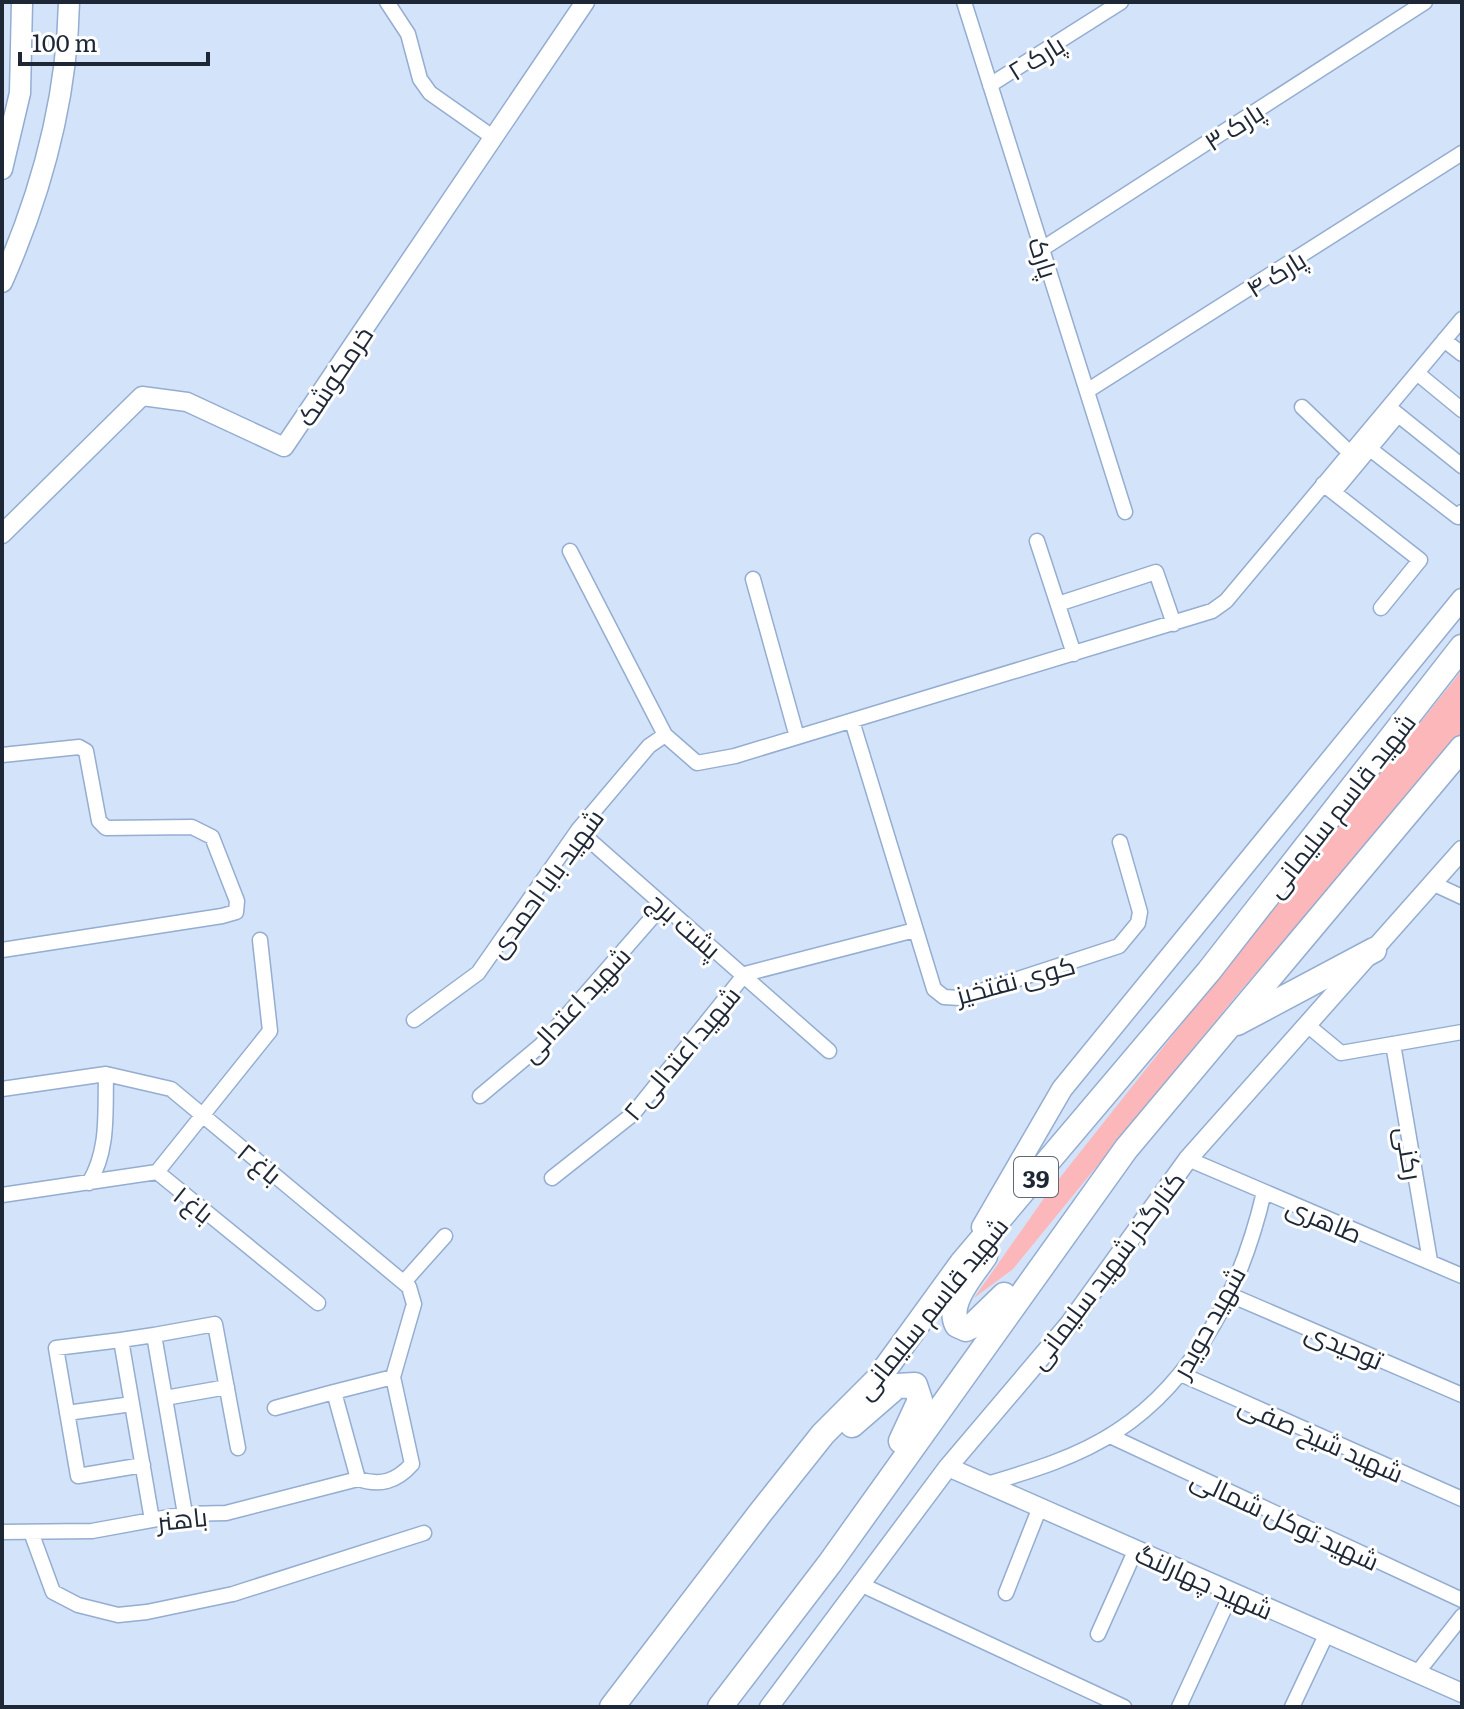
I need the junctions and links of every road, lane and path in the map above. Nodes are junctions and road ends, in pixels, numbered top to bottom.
1 (22, 2) edge
2 (36, 2) edge
3 (69, 2) edge
4 (387, 2) edge
5 (964, 2) edge
6 (1121, 2) edge
7 (1425, 2) edge
8 (580, 6) edge
9 (990, 85) junction
10 (20, 93) junction
11 (494, 138) junction
12 (1462, 153) edge
13 (2, 169) edge
14 (1042, 249) junction
15 (2, 282) edge
16 (1462, 319) edge
17 (1444, 340) junction
18 (1462, 354) edge
19 (1417, 373) junction
20 (1087, 391) junction
21 (1302, 407) dead end
22 (1393, 410) junction
23 (1462, 410) edge
24 (1370, 449) junction
25 (1349, 452) junction
26 (1462, 466) edge
27 (1329, 488) junction
28 (1125, 512) dead end
29 (1462, 512) edge
30 (2, 534) edge
31 (1037, 541) dead end
32 (570, 551) dead end
33 (753, 579) dead end
34 (1462, 599) edge
35 (1058, 604) junction
36 (1381, 608) dead end
37 (1174, 624) junction
38 (1462, 647) edge
39 (1074, 654) junction
40 (852, 721) junction
41 (665, 735) junction
42 (797, 737) junction
43 (1462, 748) edge
44 (2, 755) edge
45 (578, 830) junction
46 (1120, 842) dead end
47 (1462, 850) edge
48 (1434, 884) junction
49 (1462, 897) edge
50 (663, 905) junction
51 (915, 930) junction
52 (260, 940) dead end
53 (2, 950) edge
54 (1374, 950) junction
55 (745, 974) junction
56 (414, 1020) dead end
57 (1306, 1024) junction
58 (1224, 1030) junction
59 (1462, 1032) edge
60 (1393, 1044) junction
61 (829, 1051) dead end
62 (106, 1074) junction
63 (2, 1089) edge
64 (480, 1096) dead end
65 (203, 1115) junction
66 (1188, 1159) junction
67 (157, 1172) junction
68 (552, 1178) dead end
69 (89, 1183) junction
70 (1031, 1183) junction
71 (1264, 1192) junction
72 (2, 1195) edge
73 (445, 1236) dead end
74 (1061, 1236) junction
75 (1430, 1261) junction
76 (962, 1263) junction
77 (1462, 1276) edge
78 (404, 1282) junction
79 (1228, 1294) junction
80 (318, 1303) dead end
81 (154, 1335) junction
82 (121, 1340) junction
83 (1183, 1375) junction
84 (393, 1377) junction
85 (227, 1387) junction
86 (334, 1392) junction
87 (1462, 1395) edge
88 (165, 1398) junction
89 (132, 1404) junction
90 (275, 1408) dead end
91 (67, 1413) junction
92 (1110, 1436) junction
93 (238, 1448) dead end
94 (812, 1449) junction
95 (143, 1465) junction
96 (948, 1467) junction
97 (358, 1479) junction
98 (987, 1484) junction
99 (1462, 1499) edge
100 (1040, 1507) junction
101 (185, 1514) junction
102 (152, 1520) junction
103 (854, 1528) junction
104 (2, 1532) edge
105 (31, 1532) junction
106 (424, 1533) dead end
107 (1136, 1549) junction
108 (860, 1584) junction
109 (1232, 1592) junction
110 (1006, 1593) dead end
111 (1462, 1600) edge
112 (1462, 1616) edge
113 (1327, 1633) junction
114 (1098, 1634) dead end
115 (1417, 1673) junction
116 (1462, 1693) edge
117 (612, 1707) edge
118 (720, 1707) edge
119 (769, 1707) edge
120 (1124, 1707) edge
121 (1179, 1707) edge
122 (1292, 1707) edge

1 - 10 main road
2 - 10 main road
3 - 15 main road
4 - 11 street
5 - 9 street, پارک
6 - 9 street, پارک ۲
7 - 14 street, پارک ۳
8 - 11 street, خرمکوشک
9 - 14 street, پارک
10 - 13 main road
11 - 30 street, خرمکوشک
12 - 20 street, پارک ۴
14 - 20 street, پارک
16 - 17 street
17 - 18 street
17 - 19 street
19 - 22 street
19 - 23 street
20 - 28 street, پارک
21 - 25 street
22 - 24 street
22 - 25 street
22 - 26 street
24 - 27 street
24 - 29 street
25 - 27 street
27 - 36 street
27 - 37 street
31 - 35 street
32 - 41 street
33 - 42 street
34 - 76 main road
35 - 37 street
35 - 39 street
37 - 39 street
38 - 70 highway, شهید قاسم سلیمانی / 39
39 - 40 street
40 - 42 street
40 - 51 street, کوی نفتخیز
41 - 42 street
41 - 45 street, شهید بابا احمدی
43 - 58 highway, شهید قاسم سلیمانی / 39
44 - 53 street
45 - 50 street, پشت برج
45 - 56 street, شهید بابا احمدی
46 - 51 street, کوی نفتخیز
47 - 48 street, کنارگذر شهید سلیمانی
48 - 49 street
48 - 54 street, کنارگذر شهید سلیمانی
50 - 55 street, پشت برج
50 - 64 street, شهید اعتدالی
51 - 55 street, شهید اعتدالی ۲
52 - 65 street
54 - 57 street, کنارگذر شهید سلیمانی
54 - 58 highway
55 - 61 street, پشت برج
55 - 68 street, شهید اعتدالی ۲
57 - 60 street
57 - 66 street, کنارگذر شهید سلیمانی
58 - 74 highway, شهید قاسم سلیمانی / 39
59 - 60 street
60 - 75 street, رکنی
62 - 63 street, باغ ۲
62 - 65 street, باغ ۲
62 - 69 street
65 - 67 street
65 - 78 street, باغ ۲
66 - 71 street, طاهری
66 - 96 street, کنارگذر شهید سلیمانی
67 - 69 street, باغ ۱
67 - 80 street, باغ ۱
69 - 72 street, باغ ۱
70 - 74 highway
70 - 76 highway, شهید قاسم سلیمانی / 39
71 - 75 street, طاهری
71 - 79 street, شهید حویدر
73 - 78 street
74 - 103 highway, شهید قاسم سلیمانی / 39
75 - 77 street, طاهری
76 - 94 highway, شهید قاسم سلیمانی / 39
78 - 84 street
79 - 83 street, شهید حویدر
79 - 87 street, توحیدی
81 - 82 street
81 - 85 street
81 - 88 street
82 - 89 street
82 - 91 street
83 - 92 street, شهید حویدر
83 - 99 street, شهید شیخ صفی
84 - 86 street
84 - 97 street
85 - 88 street
85 - 93 street
86 - 90 street
86 - 97 street
88 - 101 street
89 - 91 street
89 - 95 street
91 - 95 street
92 - 98 street, شهید حویدر
92 - 111 street, شهید توکل شمالی
94 - 103 highway
94 - 117 highway, شهید قاسم سلیمانی / 39
95 - 102 street
96 - 98 street, شهید چهارلنگ
96 - 108 street, کنارگذر شهید سلیمانی
97 - 101 street, باهنر
98 - 100 street, شهید چهارلنگ
100 - 107 street, شهید چهارلنگ
100 - 110 street
101 - 102 street, باهنر
102 - 105 street, باهنر
103 - 118 highway, شهید قاسم سلیمانی / 39
104 - 105 street, باهنر
105 - 106 street
107 - 109 street, شهید چهارلنگ
107 - 114 street
108 - 119 street, کنارگذر شهید سلیمانی
108 - 120 street
109 - 113 street, شهید چهارلنگ
109 - 121 street
112 - 115 street
113 - 115 street, شهید چهارلنگ
113 - 122 street
115 - 116 street, شهید چهارلنگ

